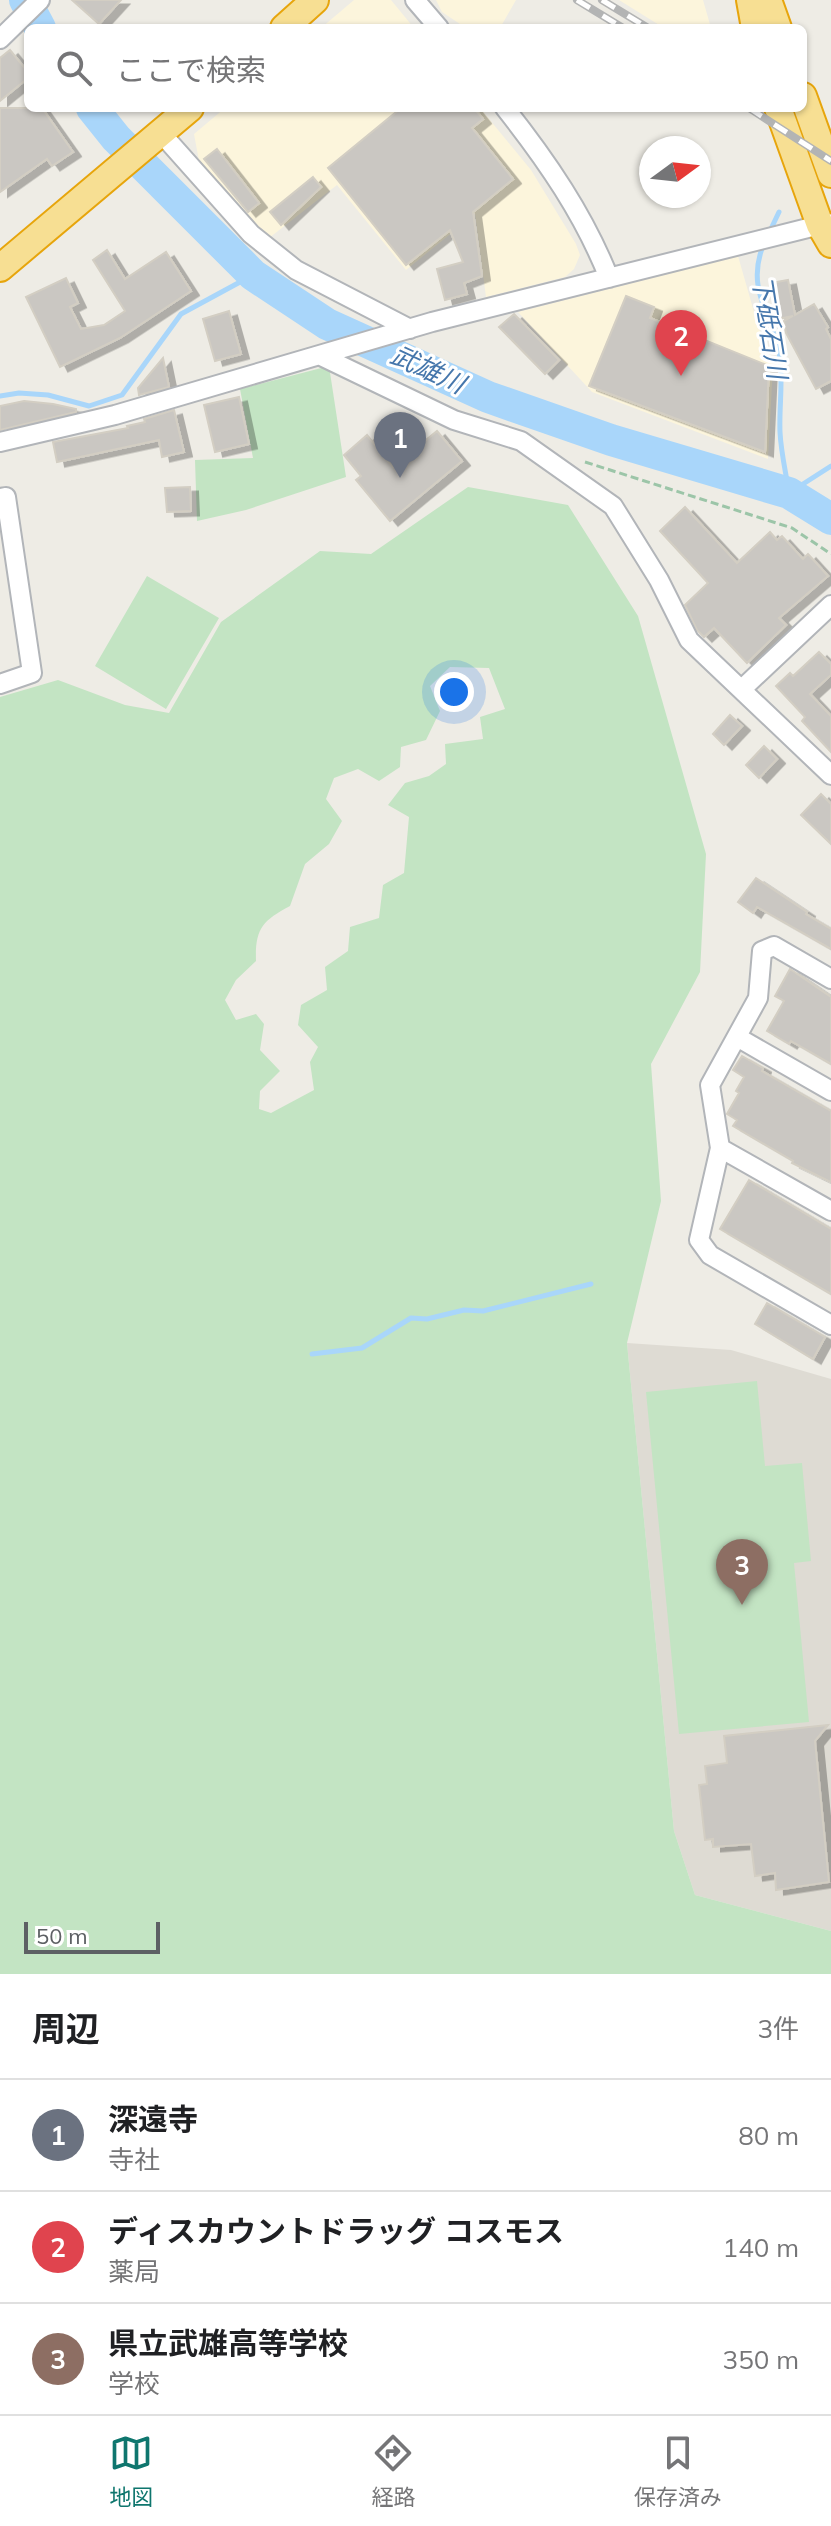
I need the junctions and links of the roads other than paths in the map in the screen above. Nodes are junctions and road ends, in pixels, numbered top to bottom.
1 (40, 0) edge
2 (315, 0) edge
3 (415, 0) edge
4 (288, 24) edge
5 (436, 24) edge
6 (6, 33) edge
7 (807, 107) edge
8 (185, 112) edge
9 (508, 112) edge
10 (780, 112) edge
11 (161, 133) junction
12 (831, 174) edge
13 (827, 230) edge
14 (0, 268) edge
15 (609, 278) junction
16 (410, 329) junction
17 (328, 354) junction
18 (0, 442) edge
19 (0, 498) edge
20 (831, 605) edge
21 (0, 684) edge
22 (742, 689) junction
23 (830, 771) edge
24 (831, 979) edge
25 (737, 1037) junction
26 (831, 1091) edge
27 (720, 1148) junction
28 (831, 1211) edge
29 (831, 1325) edge

1 - 6 street
2 - 4 highway
3 - 5 street
7 - 12 highway
8 - 11 highway
9 - 15 street
10 - 13 highway
11 - 14 highway
11 - 16 street
13 - 15 street
15 - 16 street
16 - 17 street
17 - 18 street
17 - 22 street
19 - 21 street
20 - 22 street
22 - 23 street
24 - 25 street
25 - 26 street
25 - 27 street
27 - 28 street
27 - 29 street

